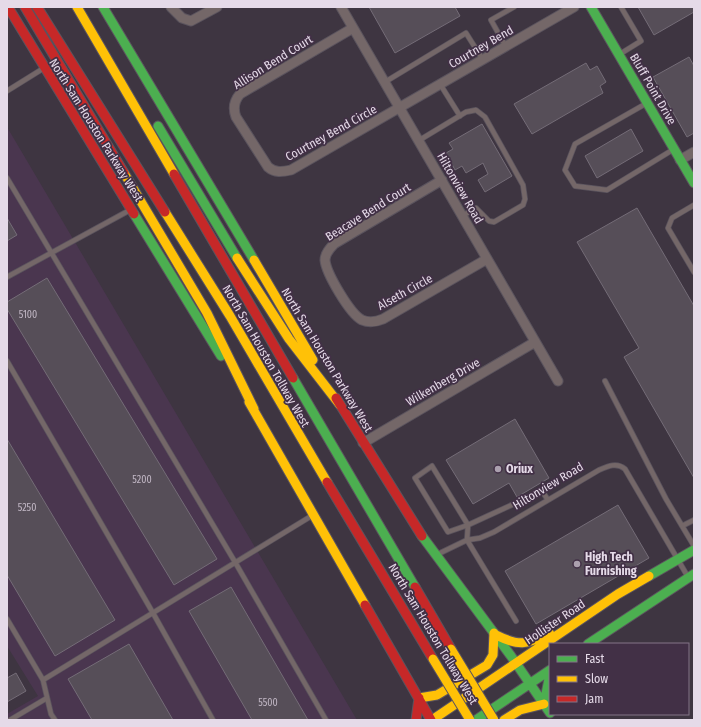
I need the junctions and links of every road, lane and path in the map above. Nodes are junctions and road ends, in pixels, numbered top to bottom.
1 (8, 7) edge
2 (25, 7) edge
3 (37, 7) edge
4 (77, 7) edge
5 (83, 7) edge
6 (103, 7) edge
7 (171, 7) edge
8 (217, 7) edge
9 (341, 7) edge
10 (514, 7) edge
11 (574, 7) edge
12 (591, 7) edge
13 (621, 7) edge
14 (353, 28) junction
15 (506, 47) junction
16 (619, 55) junction
17 (483, 60) junction
18 (44, 68) junction
19 (385, 82) junction
20 (440, 84) junction
21 (7, 91) edge
22 (647, 103) junction
23 (146, 106) dead end
24 (399, 108) junction
25 (460, 116) junction
26 (154, 120) dead end
27 (418, 140) junction
28 (674, 149) junction
29 (694, 152) edge
30 (680, 160) junction
31 (273, 171) joint
32 (7, 178) edge
33 (442, 180) junction
34 (694, 183) edge
35 (694, 205) edge
36 (131, 209) junction
37 (462, 216) junction
38 (52, 252) junction
39 (487, 259) junction
40 (694, 272) edge
41 (7, 277) edge
42 (342, 295) joint
43 (535, 342) junction
44 (7, 361) edge
45 (558, 381) dead end
46 (605, 381) dead end
47 (340, 404) junction
48 (254, 409) junction
49 (363, 443) junction
50 (548, 500) junction
51 (313, 514) junction
52 (694, 520) edge
53 (468, 525) junction
54 (682, 526) junction
55 (467, 540) junction
56 (694, 546) edge
57 (694, 550) edge
58 (435, 556) junction
59 (678, 559) junction
60 (235, 562) junction
61 (691, 575) edge
62 (153, 613) junction
63 (7, 619) edge
64 (516, 621) dead end
65 (561, 632) junction
66 (494, 633) junction
67 (589, 643) edge
68 (516, 663) junction
69 (549, 671) edge
70 (549, 679) edge
71 (43, 680) junction
72 (530, 683) junction
73 (473, 684) junction
74 (48, 698) junction
75 (419, 698) junction
76 (544, 704) junction
77 (549, 712) edge
78 (10, 720) edge
79 (55, 720) edge
80 (213, 720) edge
81 (326, 720) edge
82 (416, 720) edge
83 (432, 720) edge
84 (470, 720) edge
85 (476, 720) edge
86 (494, 720) edge
87 (500, 720) edge
88 (504, 720) edge

1 - 18 main road, North Sam Houston Parkway West
2 - 48 main road
3 - 84 main road, North Sam Houston Tollway West, bridge
4 - 73 main road, North Sam Houston Tollway West, bridge
5 - 23 main road
6 - 47 main road, North Sam Houston Parkway West
7 - 8 street
9 - 14 street, Hiltonview Road
10 - 15 lane
11 - 15 street, Courtney Bend
12 - 16 main road, Bluff Point Drive
13 - 16 lane
14 - 19 street, Hiltonview Road
14 - 31 street, Allison Bend Court
15 - 17 street, Courtney Bend
16 - 22 main road, Bluff Point Drive
17 - 19 lane
17 - 20 street, Courtney Bend
18 - 21 lane
18 - 36 main road, North Sam Houston Parkway West
19 - 24 street, Hiltonview Road
20 - 24 street, Courtney Bend
20 - 25 lane
22 - 28 main road, Bluff Point Drive
22 - 28 lane
24 - 27 street, Hiltonview Road
24 - 31 street, Courtney Bend Circle
25 - 27 lane
25 - 37 lane
26 - 47 main road
27 - 33 street, Hiltonview Road
28 - 30 main road, Bluff Point Drive
29 - 30 street
30 - 34 main road, Bluff Point Drive
32 - 38 lane
33 - 37 street, Hiltonview Road
33 - 42 street, Beacave Bend Court
35 - 40 lane
36 - 38 lane
36 - 48 main road, North Sam Houston Parkway West
37 - 39 street, Hiltonview Road
38 - 41 lane
38 - 60 lane
39 - 42 street, Alseth Circle
39 - 43 street, Hiltonview Road
43 - 45 street, Hiltonview Road
43 - 49 street, Wilkenberg Drive
44 - 62 lane
46 - 54 lane
47 - 49 main road, North Sam Houston Parkway West
48 - 51 main road, North Sam Houston Parkway West
49 - 58 main road, North Sam Houston Parkway West
50 - 53 lane
50 - 55 lane, Hiltonview Road
50 - 59 lane, Hiltonview Road
51 - 60 lane
51 - 75 main road, North Sam Houston Parkway West
52 - 54 lane
53 - 53 lane
53 - 55 lane
54 - 56 lane
55 - 58 lane, Hiltonview Road
55 - 64 lane
57 - 59 main road, Hollister Road
58 - 66 main road, North Sam Houston Parkway West
59 - 61 lane, Hiltonview Road
59 - 65 main road, Hollister Road
60 - 62 lane
60 - 81 lane
61 - 67 main road
62 - 71 lane
62 - 80 lane
63 - 71 lane
65 - 66 main road
65 - 68 main road, Hollister Road
66 - 68 main road, North Sam Houston Parkway West
66 - 75 main road
68 - 72 main road, North Sam Houston Parkway West
68 - 83 main road, Hollister Road
69 - 72 main road
70 - 76 main road
71 - 74 lane
72 - 76 main road, North Sam Houston Parkway West
72 - 85 main road
73 - 86 main road, North Sam Houston Tollway West, bridge
73 - 87 main road, bridge
74 - 78 lane
74 - 79 lane
75 - 82 main road
75 - 83 main road, North Sam Houston Parkway West
76 - 77 main road, North Sam Houston Parkway West
76 - 88 main road

